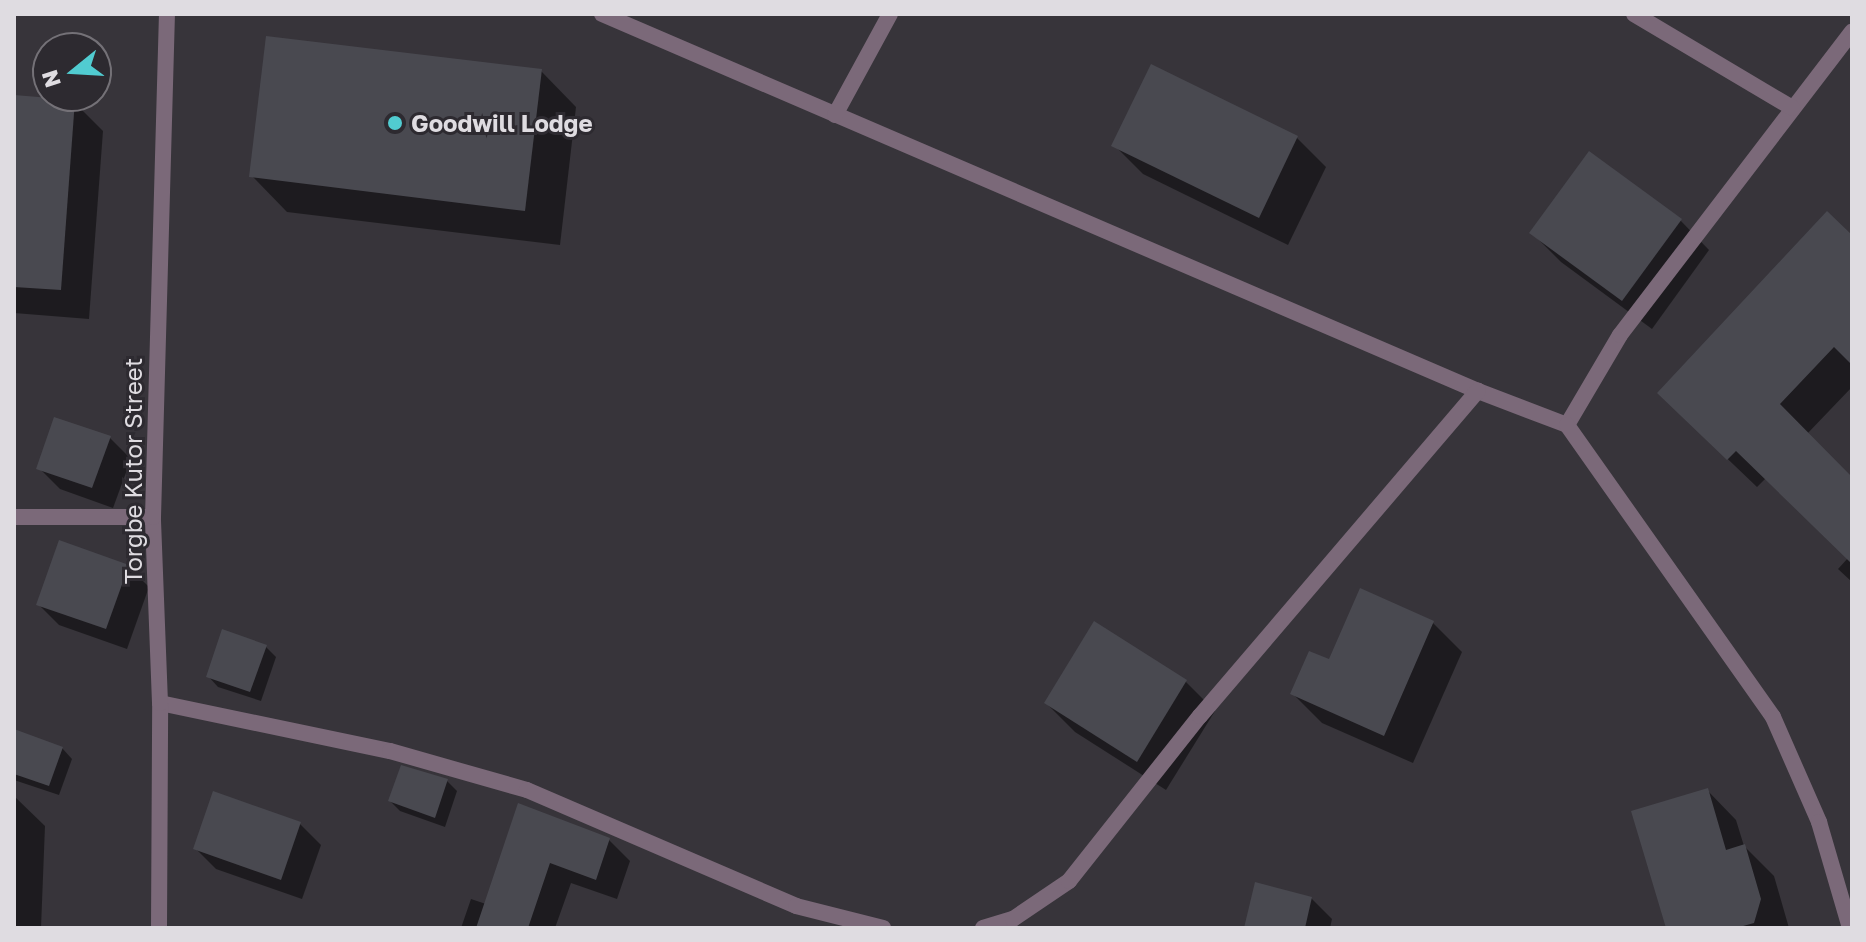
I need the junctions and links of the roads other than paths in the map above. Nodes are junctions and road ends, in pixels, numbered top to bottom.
1 (167, 14) edge
2 (602, 14) edge
3 (890, 14) edge
4 (1634, 14) edge
5 (1852, 32) edge
6 (1792, 108) junction
7 (835, 115) junction
8 (1478, 391) junction
9 (1567, 425) junction
10 (14, 517) edge
11 (153, 517) junction
12 (160, 703) junction
13 (159, 928) edge
14 (883, 928) edge
15 (983, 928) edge
16 (1850, 928) edge

1 - 11 street, Torgbe Kutor Street
2 - 7 street
3 - 7 street
4 - 6 street
5 - 6 street
6 - 9 street
7 - 8 street
8 - 9 street
8 - 15 street
9 - 16 street
10 - 11 street
11 - 12 street, Torgbe Kutor Street
12 - 13 street, Torgbe Kutor Street
12 - 14 street

